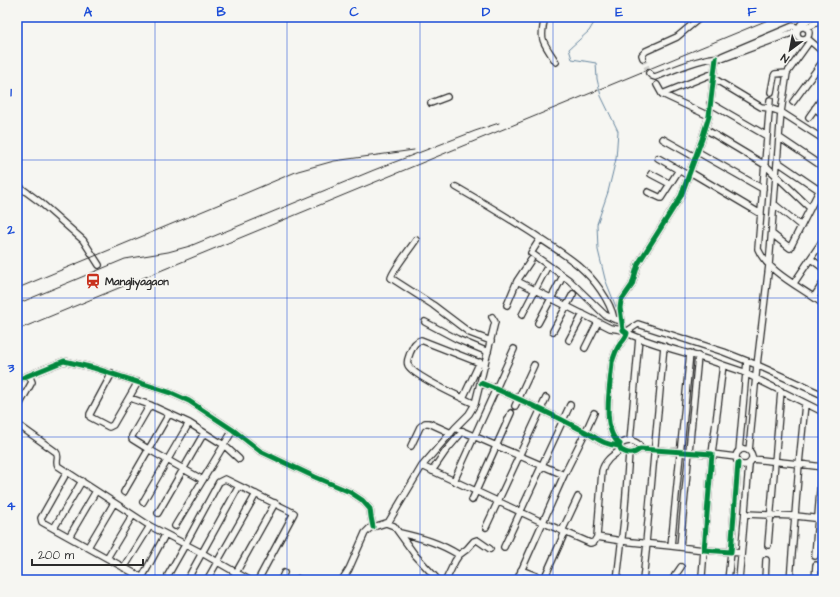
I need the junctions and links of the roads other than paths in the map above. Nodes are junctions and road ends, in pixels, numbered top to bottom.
1 (545, 17) edge
2 (701, 17) edge
3 (813, 17) edge
4 (822, 20) dead end
5 (806, 28) junction
6 (798, 30) junction
7 (808, 39) junction
8 (823, 52) edge
9 (643, 58) dead end
10 (718, 58) junction
11 (823, 60) edge
12 (556, 62) dead end
13 (649, 73) dead end
14 (787, 73) junction
15 (714, 76) junction
16 (657, 85) dead end
17 (771, 92) dead end
18 (662, 94) junction
19 (447, 97) dead end
20 (823, 97) edge
21 (770, 100) dead end
22 (793, 102) dead end
23 (431, 103) dead end
24 (710, 103) junction
25 (769, 108) junction
26 (815, 108) junction
27 (781, 112) junction
28 (823, 115) edge
29 (708, 116) junction
30 (809, 117) dead end
31 (705, 129) junction
32 (767, 136) junction
33 (780, 138) junction
34 (823, 139) edge
35 (663, 140) dead end
36 (697, 154) junction
37 (658, 158) dead end
38 (778, 162) junction
39 (765, 165) junction
40 (823, 167) edge
41 (679, 170) junction
42 (651, 174) dead end
43 (690, 174) junction
44 (777, 176) junction
45 (823, 183) edge
46 (670, 184) junction
47 (17, 185) edge
48 (456, 187) dead end
49 (763, 189) junction
50 (819, 190) junction
51 (648, 192) dead end
52 (774, 204) junction
53 (810, 208) junction
54 (761, 214) junction
55 (801, 226) junction
56 (772, 234) junction
57 (540, 239) junction
58 (416, 240) dead end
59 (823, 240) edge
60 (811, 259) junction
61 (531, 260) dead end
62 (99, 265) dead end
63 (769, 265) junction
64 (823, 268) edge
65 (546, 269) dead end
66 (562, 278) dead end
67 (518, 281) junction
68 (794, 283) junction
69 (823, 283) edge
70 (535, 290) junction
71 (573, 294) dead end
72 (814, 297) junction
73 (552, 298) junction
74 (823, 304) edge
75 (507, 305) dead end
76 (566, 306) junction
77 (583, 314) junction
78 (522, 315) dead end
79 (492, 317) dead end
80 (617, 320) junction
81 (425, 322) dead end
82 (598, 322) junction
83 (538, 323) dead end
84 (620, 330) junction
85 (553, 331) dead end
86 (639, 338) junction
87 (569, 340) dead end
88 (491, 341) junction
89 (664, 346) junction
90 (585, 348) dead end
91 (514, 349) dead end
92 (488, 352) junction
93 (690, 353) junction
94 (698, 356) junction
95 (747, 361) junction
96 (483, 363) junction
97 (534, 365) dead end
98 (723, 365) junction
99 (757, 365) junction
100 (112, 373) junction
101 (746, 374) junction
102 (29, 375) junction
103 (756, 379) junction
104 (17, 380) edge
105 (138, 382) junction
106 (481, 383) junction
107 (496, 389) junction
108 (781, 391) junction
109 (823, 395) edge
110 (130, 398) junction
111 (462, 398) junction
112 (546, 398) dead end
113 (518, 399) junction
114 (475, 404) junction
115 (805, 404) junction
116 (150, 405) junction
117 (570, 405) dead end
118 (515, 406) dead end
119 (17, 409) edge
120 (541, 410) junction
121 (823, 412) edge
122 (511, 413) dead end
123 (594, 413) dead end
124 (169, 414) junction
125 (563, 420) junction
126 (189, 423) junction
127 (17, 424) edge
128 (233, 430) junction
129 (453, 430) junction
130 (463, 431) junction
131 (586, 431) junction
132 (204, 432) junction
133 (474, 436) junction
134 (630, 441) junction
135 (224, 445) junction
136 (411, 446) dead end
137 (496, 446) junction
138 (616, 446) junction
139 (148, 449) junction
140 (640, 449) junction
141 (655, 450) junction
142 (739, 451) junction
143 (749, 451) junction
144 (680, 452) junction
145 (688, 452) junction
146 (629, 453) junction
147 (712, 454) junction
148 (520, 455) junction
149 (736, 457) junction
150 (239, 459) dead end
151 (168, 460) junction
152 (750, 462) junction
153 (775, 462) junction
154 (738, 463) junction
155 (799, 464) junction
156 (822, 465) edge
157 (422, 466) junction
158 (543, 466) junction
159 (184, 469) junction
160 (432, 471) junction
161 (67, 472) junction
162 (564, 475) junction
163 (821, 477) dead end
164 (203, 480) junction
165 (82, 481) junction
166 (454, 481) junction
167 (239, 486) junction
168 (96, 491) junction
169 (476, 491) junction
170 (124, 492) dead end
171 (256, 494) junction
172 (578, 497) dead end
173 (472, 500) dead end
174 (498, 501) junction
175 (143, 502) dead end
176 (114, 503) junction
177 (275, 504) junction
178 (521, 512) junction
179 (158, 513) dead end
180 (745, 514) junction
181 (133, 515) junction
182 (770, 515) junction
183 (796, 516) junction
184 (820, 519) edge
185 (542, 522) junction
186 (388, 523) junction
187 (150, 526) junction
188 (176, 526) dead end
189 (373, 527) junction
190 (486, 527) dead end
191 (54, 528) junction
192 (563, 532) junction
193 (400, 533) junction
194 (165, 535) junction
195 (69, 537) junction
196 (596, 539) junction
197 (622, 541) junction
198 (646, 543) junction
199 (185, 545) junction
200 (768, 545) dead end
201 (671, 546) junction
202 (88, 547) junction
203 (504, 547) dead end
204 (680, 547) junction
205 (490, 549) dead end
206 (704, 550) junction
207 (731, 552) junction
208 (202, 553) junction
209 (741, 553) junction
210 (459, 555) junction
211 (815, 556) dead end
212 (107, 558) junction
213 (766, 560) dead end
214 (218, 562) junction
215 (816, 565) dead end
216 (681, 567) dead end
217 (124, 568) junction
218 (521, 570) junction
219 (236, 573) junction
220 (284, 574) dead end
221 (168, 575) dead end
222 (518, 578) dead end
223 (673, 578) edge
224 (187, 580) edge
225 (207, 580) edge
226 (232, 580) edge
227 (249, 580) edge
228 (258, 580) edge
229 (281, 580) edge
230 (342, 580) edge
231 (438, 580) edge
232 (446, 580) edge
233 (617, 580) edge
234 (643, 580) edge
235 (682, 580) edge
236 (700, 580) edge
237 (728, 580) edge
238 (739, 580) edge
239 (765, 580) edge
240 (790, 580) edge
241 (815, 580) edge

1 - 12 street
2 - 9 street
3 - 6 street
4 - 5 street
5 - 6 street
5 - 7 street
6 - 7 street
6 - 10 street
7 - 8 street
7 - 14 street
10 - 13 street
10 - 15 street
11 - 22 street
14 - 17 street
14 - 27 street
15 - 18 street
15 - 24 street
15 - 25 street
16 - 18 street
18 - 29 street
19 - 23 street
20 - 26 street
21 - 25 street
24 - 29 street
24 - 32 street
25 - 27 street
25 - 32 street
26 - 28 street
26 - 30 street
27 - 33 street
27 - 34 street
29 - 31 street
31 - 36 street
31 - 39 street
32 - 39 street
33 - 38 street
33 - 40 street
35 - 36 street
36 - 43 street
36 - 49 street
37 - 41 street
38 - 44 street
38 - 50 street
39 - 44 street
39 - 49 street
41 - 43 street
41 - 46 street
42 - 46 street
43 - 54 street
43 - 80 street
44 - 52 street
44 - 53 street
45 - 50 street
46 - 51 street
47 - 62 street
48 - 57 street
49 - 54 street
50 - 53 street
52 - 55 street
52 - 56 street
53 - 55 street
54 - 63 street
55 - 56 street
56 - 63 street
57 - 80 street
57 - 80 street
58 - 88 street
59 - 60 street
60 - 64 street
60 - 68 street
61 - 67 street
63 - 68 street
63 - 99 street
65 - 70 street
66 - 73 street
67 - 70 street
67 - 75 street
68 - 72 street
69 - 72 street
70 - 73 street
70 - 78 street
71 - 76 street
72 - 74 street
73 - 76 street
73 - 83 street
76 - 77 street
76 - 85 street
77 - 82 street
77 - 87 street
79 - 88 street
80 - 84 street
80 - 84 street
81 - 92 street
82 - 84 street
82 - 90 street
84 - 86 street
84 - 95 street
84 - 138 street
86 - 89 street
86 - 134 street
88 - 92 street
89 - 93 street
89 - 141 street
91 - 107 street
92 - 96 street
93 - 94 street
93 - 144 street
94 - 98 street
94 - 145 street
95 - 99 street
95 - 101 street
96 - 106 street
96 - 111 street
96 - 111 street
97 - 113 street
98 - 101 street
98 - 147 street
99 - 103 street
99 - 109 street
100 - 102 street
100 - 105 street
100 - 110 street
101 - 103 street
101 - 142 street
102 - 104 street
102 - 119 street
103 - 108 street
103 - 143 street
105 - 110 street
105 - 128 street
106 - 107 street
106 - 114 street
107 - 113 street
107 - 133 street
108 - 115 street
108 - 153 street
110 - 116 street
111 - 114 street
112 - 120 street
113 - 118 street
113 - 120 street
114 - 129 street
115 - 121 street
115 - 155 street
116 - 124 street
116 - 139 street
117 - 125 street
120 - 125 street
120 - 148 street
122 - 137 street
123 - 131 street
124 - 126 street
124 - 139 street
125 - 131 street
125 - 158 street
126 - 132 street
126 - 151 street
127 - 161 street
128 - 135 street
128 - 189 street
129 - 130 street
129 - 136 street
129 - 157 street
130 - 133 street
130 - 160 street
131 - 138 street
131 - 162 street
132 - 135 street
132 - 159 street
133 - 137 street
133 - 166 street
134 - 138 street
134 - 140 street
135 - 150 street
135 - 164 street
137 - 148 street
137 - 169 street
138 - 146 street
138 - 196 street
139 - 151 street
139 - 170 street
140 - 141 street
140 - 146 street
141 - 144 street
141 - 198 street
142 - 143 street
142 - 149 street
143 - 152 street
144 - 145 street
144 - 201 street
145 - 147 street
145 - 204 street
146 - 197 street
147 - 149 street
147 - 206 street
148 - 158 street
148 - 174 street
149 - 154 street
151 - 159 street
151 - 175 street
152 - 153 street
152 - 154 street
152 - 180 street
153 - 155 street
153 - 182 street
154 - 207 street
155 - 156 street
155 - 183 street
157 - 160 street
157 - 186 street
158 - 162 street
158 - 178 street
159 - 164 street
159 - 179 street
160 - 166 street
161 - 165 street
161 - 191 street
162 - 185 street
163 - 184 street
164 - 188 street
165 - 168 street
165 - 191 street
166 - 169 street
167 - 171 street
167 - 199 street
167 - 208 street
168 - 176 street
168 - 195 street
169 - 173 street
169 - 174 street
171 - 177 street
171 - 214 street
172 - 192 street
174 - 178 street
174 - 190 street
176 - 181 street
176 - 202 street
177 - 219 street
177 - 228 street
178 - 185 street
178 - 203 street
180 - 182 street
180 - 209 street
181 - 187 street
181 - 212 street
182 - 183 street
182 - 200 street
183 - 184 street
183 - 240 street
184 - 211 street
185 - 192 street
185 - 218 street
186 - 189 street
186 - 193 street
187 - 194 street
187 - 217 street
189 - 230 street
191 - 195 street
192 - 196 street
192 - 218 street
193 - 210 street
193 - 231 street
194 - 199 street
194 - 217 street
195 - 202 street
196 - 197 street
197 - 198 street
197 - 233 street
198 - 201 street
198 - 234 street
199 - 208 street
199 - 221 street
201 - 204 street
202 - 212 street
204 - 206 street
205 - 210 street
206 - 207 street
206 - 236 street
207 - 209 street
207 - 237 street
208 - 214 street
208 - 224 street
209 - 238 street
210 - 232 street
212 - 217 street
213 - 239 street
214 - 219 street
214 - 225 street
215 - 241 street
216 - 223 street
218 - 222 street
219 - 226 street
219 - 227 street
220 - 229 street
223 - 235 street

